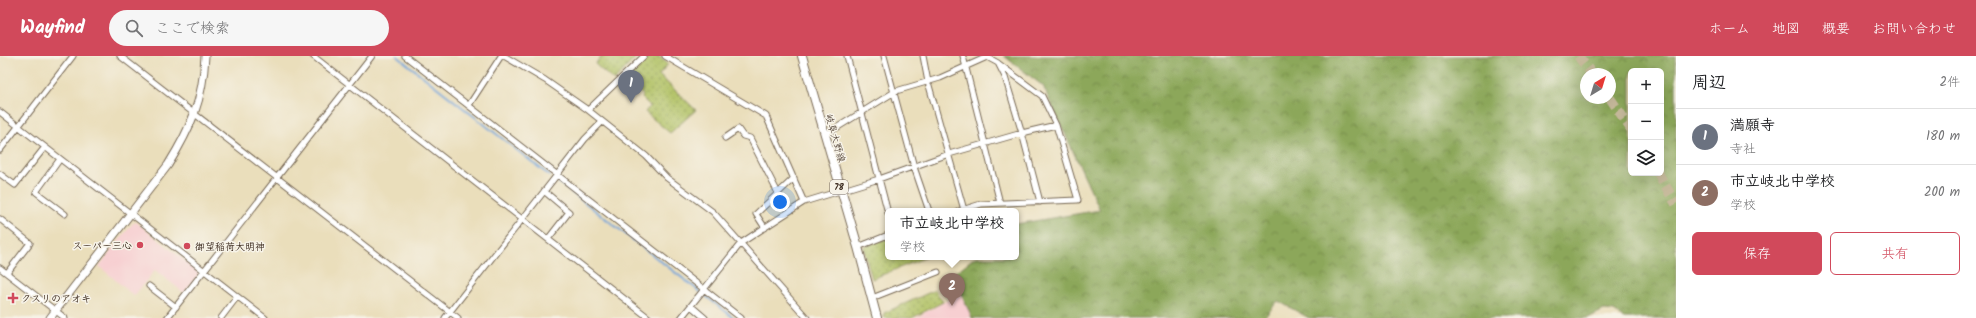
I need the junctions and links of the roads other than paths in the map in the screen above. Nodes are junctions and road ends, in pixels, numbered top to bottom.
1 (73, 56) edge
2 (120, 56) edge
3 (205, 56) edge
4 (313, 56) edge
5 (372, 56) edge
6 (405, 56) edge
7 (501, 56) edge
8 (504, 56) edge
9 (644, 56) edge
10 (665, 56) edge
11 (802, 56) edge
12 (847, 56) edge
13 (884, 56) edge
14 (923, 56) edge
15 (963, 56) edge
16 (998, 63) junction
17 (966, 66) junction
18 (928, 82) junction
19 (350, 84) junction
20 (894, 92) junction
21 (468, 106) junction
22 (588, 110) junction
23 (0, 112) edge
24 (862, 113) junction
25 (195, 114) junction
26 (602, 122) junction
27 (1056, 125) junction
28 (19, 127) junction
29 (1022, 133) junction
30 (825, 135) junction
31 (725, 138) dead end
32 (986, 143) junction
33 (45, 147) junction
34 (0, 150) edge
35 (950, 154) junction
36 (60, 159) junction
37 (914, 167) junction
38 (0, 174) edge
39 (557, 174) junction
40 (278, 178) junction
41 (794, 178) junction
42 (879, 179) junction
43 (840, 190) junction
44 (544, 191) junction
45 (778, 193) junction
46 (804, 202) junction
47 (1040, 202) junction
48 (1000, 203) junction
49 (887, 208) edge
50 (928, 208) edge
51 (961, 208) edge
52 (968, 208) edge
53 (130, 213) junction
54 (65, 214) dead end
55 (0, 219) edge
56 (522, 219) junction
57 (766, 228) junction
58 (885, 236) edge
59 (548, 239) junction
60 (741, 243) junction
61 (858, 248) junction
62 (0, 268) edge
63 (204, 271) junction
64 (938, 272) dead end
65 (7, 273) junction
66 (149, 286) dead end
67 (704, 289) junction
68 (237, 297) junction
69 (872, 298) junction
70 (691, 306) junction
71 (176, 307) junction
72 (56, 311) junction
73 (450, 312) junction
74 (50, 318) edge
75 (65, 318) edge
76 (168, 318) edge
77 (221, 318) edge
78 (265, 318) edge
79 (446, 318) edge
80 (458, 318) edge
81 (648, 318) edge
82 (681, 318) edge
83 (705, 318) edge
84 (741, 318) edge
85 (806, 318) edge
86 (876, 318) edge

1 - 28 street
2 - 25 street
3 - 25 street
4 - 19 street
5 - 19 street
6 - 21 street
7 - 21 street
8 - 22 street
9 - 22 street
10 - 41 street
11 - 30 main road, 岐阜大野線 / 78
12 - 24 street
13 - 20 street
14 - 18 street
15 - 17 street
16 - 17 street
16 - 27 street
16 - 29 street
17 - 18 street
17 - 32 street
18 - 20 street
18 - 35 street
19 - 40 street
19 - 56 street
20 - 24 street
20 - 37 street
21 - 39 street
22 - 26 street
23 - 28 street
24 - 30 street
24 - 42 street
25 - 40 street
25 - 53 street
26 - 39 street
26 - 60 street
27 - 29 street
27 - 47 street
28 - 33 street
28 - 34 street
29 - 32 street
29 - 47 street
30 - 43 main road, 岐阜大野線 / 78
31 - 45 street
32 - 35 street
32 - 48 street
33 - 36 street
33 - 38 street
35 - 37 street
35 - 51 street
36 - 53 street
36 - 54 street
37 - 42 street
37 - 50 street
39 - 44 street
39 - 67 street
40 - 63 street
40 - 73 street
41 - 45 street
41 - 46 street
42 - 43 street
42 - 49 street
43 - 46 street
43 - 61 main road, 岐阜大野線 / 78
44 - 56 street
44 - 59 street
45 - 57 street
46 - 57 street
47 - 48 street
48 - 52 street
53 - 63 street
53 - 72 street
55 - 65 street
56 - 59 street
56 - 73 street
57 - 60 street
58 - 61 street
59 - 81 street
60 - 67 street
60 - 85 street
61 - 69 main road, 岐阜大野線 / 78
62 - 65 street
63 - 68 street
63 - 71 street
64 - 69 street
65 - 72 street
66 - 71 street
67 - 70 street
67 - 84 street
68 - 77 street
68 - 78 street
69 - 86 main road, 岐阜大野線 / 78
70 - 82 street
70 - 83 street
71 - 76 street
72 - 74 street
72 - 75 street
73 - 79 street
73 - 80 street

